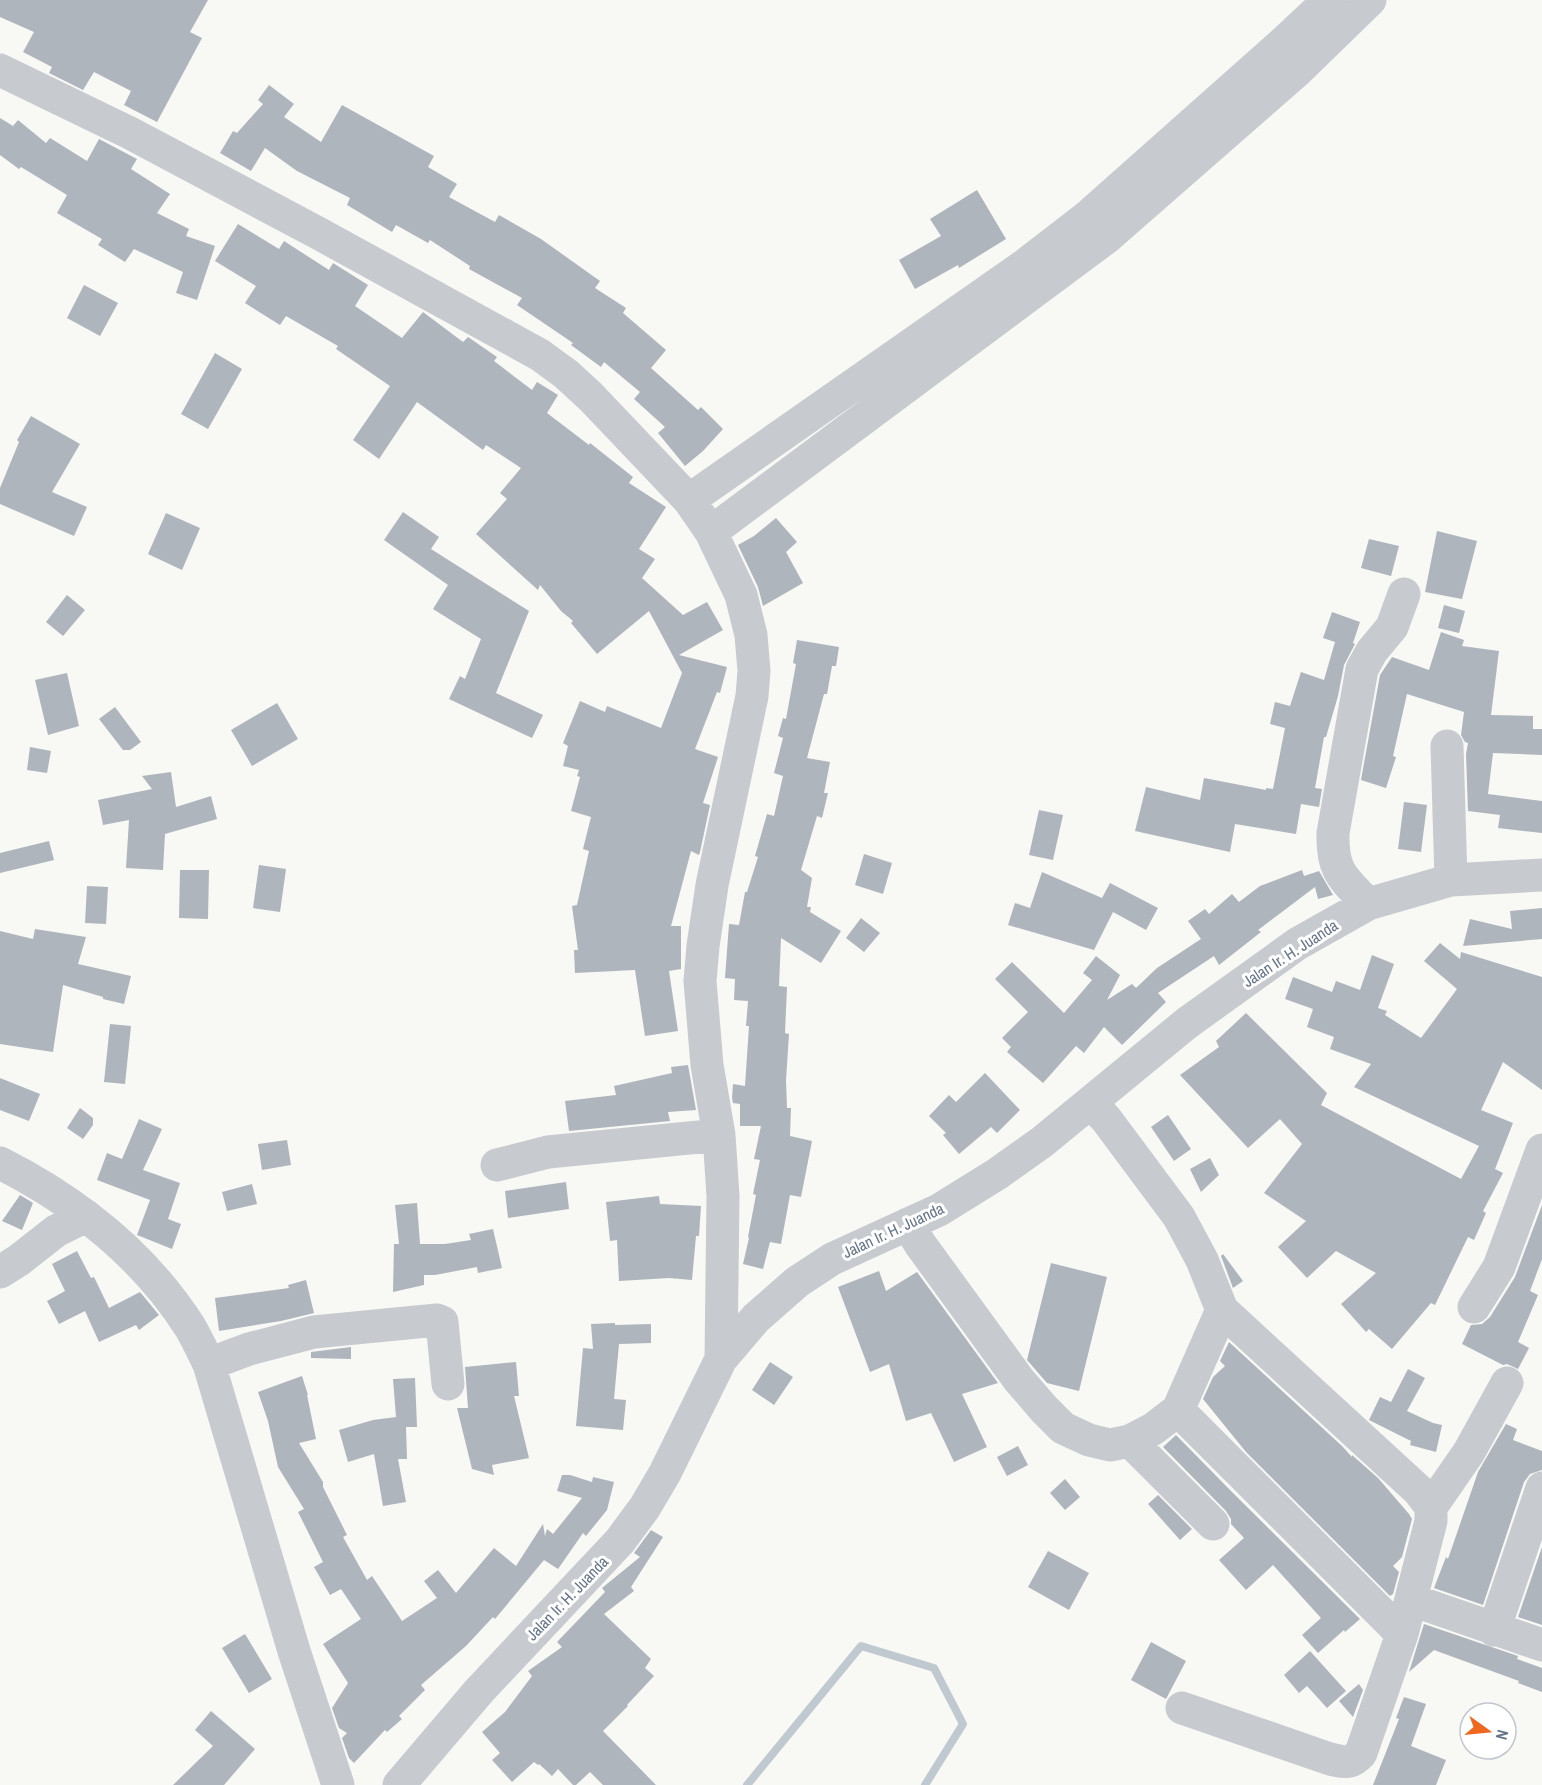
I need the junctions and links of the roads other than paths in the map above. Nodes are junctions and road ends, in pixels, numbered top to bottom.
1 (1329, 0) edge
2 (1370, 0) edge
3 (0, 70) edge
4 (1097, 228) junction
5 (689, 500) junction
6 (711, 532) junction
7 (1404, 594) dead end
8 (1447, 746) dead end
9 (1542, 875) edge
10 (1451, 880) junction
11 (1368, 904) junction
12 (1091, 1103) junction
13 (719, 1135) junction
14 (1542, 1150) edge
15 (0, 1163) edge
16 (497, 1165) dead end
17 (86, 1216) junction
18 (908, 1224) junction
19 (0, 1272) edge
20 (1474, 1307) dead end
21 (1221, 1310) junction
22 (721, 1359) junction
23 (209, 1364) junction
24 (1507, 1383) dead end
25 (448, 1384) dead end
26 (1178, 1410) junction
27 (1130, 1441) junction
28 (1542, 1488) edge
29 (1431, 1507) junction
30 (1213, 1524) dead end
31 (1412, 1600) junction
32 (1494, 1630) junction
33 (1402, 1634) junction
34 (1542, 1645) edge
35 (1182, 1708) dead end
36 (338, 1785) edge
37 (399, 1785) edge

1 - 4 street
2 - 4 street
3 - 5 street
4 - 5 street
4 - 6 street
5 - 6 street
6 - 13 street
7 - 11 street
8 - 10 street
9 - 10 street, Jalan Ir. H. Juanda
10 - 11 street, Jalan Ir. H. Juanda
11 - 12 street, Jalan Ir. H. Juanda
12 - 18 street, Jalan Ir. H. Juanda
12 - 21 street
13 - 16 street
13 - 22 street
14 - 20 street
15 - 17 street
17 - 19 street
17 - 23 street
18 - 22 street, Jalan Ir. H. Juanda
18 - 27 street
21 - 26 street
21 - 29 street
22 - 37 street, Jalan Ir. H. Juanda
23 - 25 street
23 - 36 street
24 - 29 street
26 - 27 street
26 - 33 street
27 - 30 street
28 - 32 street
29 - 31 street
31 - 32 street
31 - 33 street
32 - 34 street
33 - 35 street

